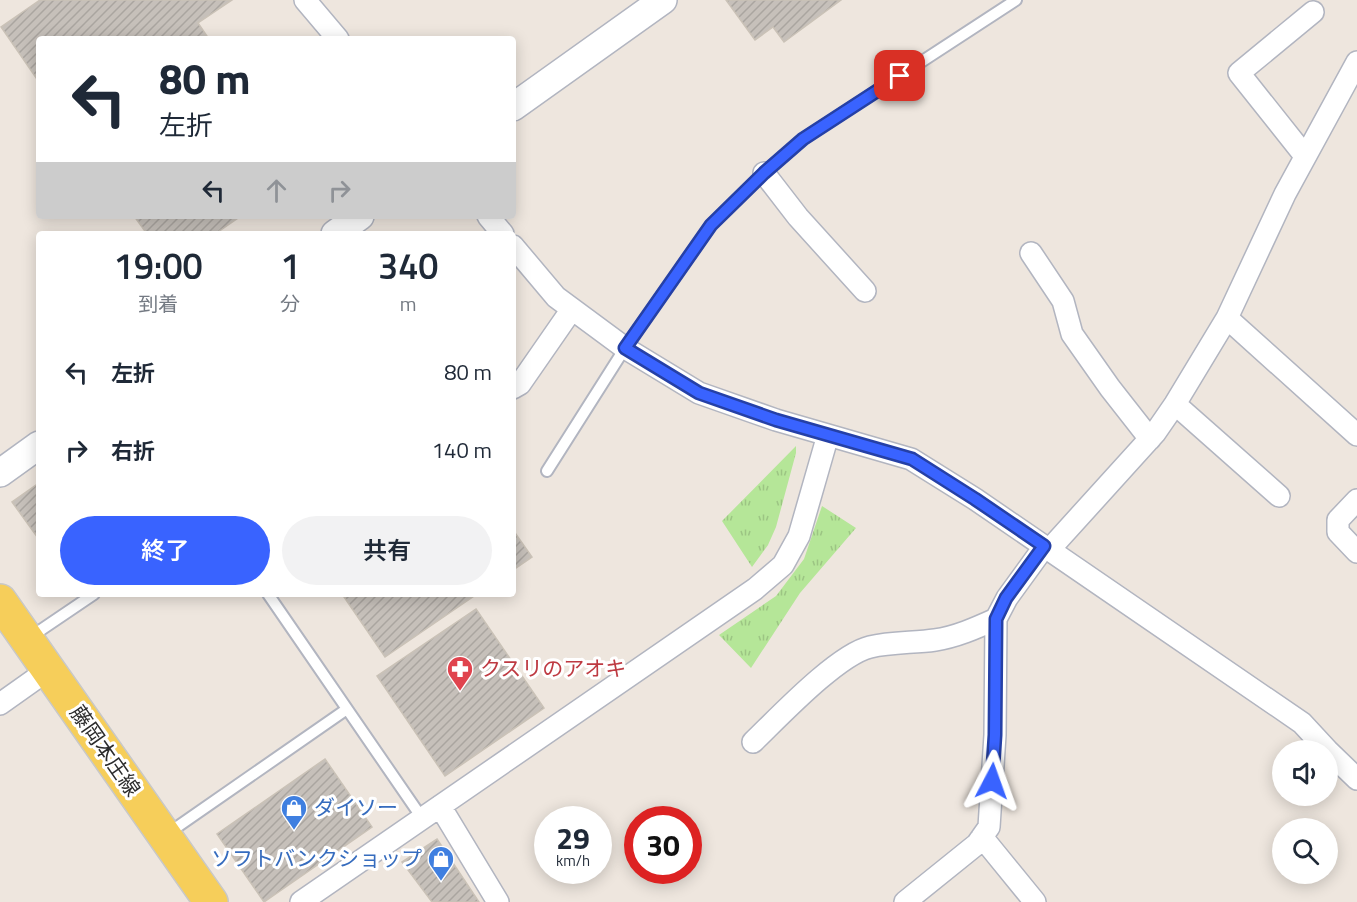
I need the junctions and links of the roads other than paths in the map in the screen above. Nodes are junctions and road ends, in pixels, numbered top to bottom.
1 (305, 0) edge
2 (663, 0) edge
3 (1016, 0) edge
4 (1313, 12) dead end
5 (335, 36) edge
6 (1357, 62) edge
7 (516, 105) edge
8 (1305, 156) junction
9 (764, 173) junction
10 (356, 219) edge
11 (490, 219) edge
12 (339, 231) edge
13 (500, 231) edge
14 (516, 250) edge
15 (1031, 253) dead end
16 (865, 291) dead end
17 (572, 309) junction
18 (1227, 318) junction
19 (625, 348) junction
20 (516, 386) edge
21 (1175, 404) junction
22 (828, 435) junction
23 (1357, 435) edge
24 (1150, 439) junction
25 (36, 447) edge
26 (547, 471) dead end
27 (0, 473) edge
28 (1279, 496) dead end
29 (1357, 500) edge
30 (1047, 548) junction
31 (1357, 552) edge
32 (90, 597) edge
33 (270, 597) edge
34 (0, 601) edge
35 (996, 619) junction
36 (27, 639) junction
37 (48, 670) junction
38 (0, 704) edge
39 (347, 709) junction
40 (1318, 740) edge
41 (753, 742) dead end
42 (1338, 761) edge
43 (1357, 779) edge
44 (440, 806) junction
45 (422, 818) junction
46 (165, 836) junction
47 (982, 837) junction
48 (211, 902) edge
49 (301, 902) edge
50 (498, 902) edge
51 (905, 902) edge
52 (1035, 902) edge

1 - 5 street
2 - 7 street
3 - 9 lane
4 - 8 street
6 - 8 street
8 - 18 street
9 - 16 street
9 - 19 lane
10 - 12 street
11 - 13 street
14 - 17 street
15 - 24 street
17 - 19 street
17 - 20 street
18 - 21 street
18 - 23 street
19 - 22 street
19 - 26 lane
21 - 24 street
21 - 28 street
22 - 30 street
22 - 44 street
24 - 30 street
25 - 27 street
29 - 31 street
30 - 35 street
30 - 40 street
32 - 36 lane
33 - 39 lane
34 - 36 main road, 藤岡本庄線
35 - 41 street
35 - 47 street
36 - 37 main road, 藤岡本庄線
37 - 38 street
37 - 46 main road, 藤岡本庄線
39 - 45 lane
39 - 46 lane
42 - 43 street
44 - 45 street
44 - 50 street
45 - 49 street
46 - 48 main road, 藤岡本庄線
47 - 51 street
47 - 52 street

